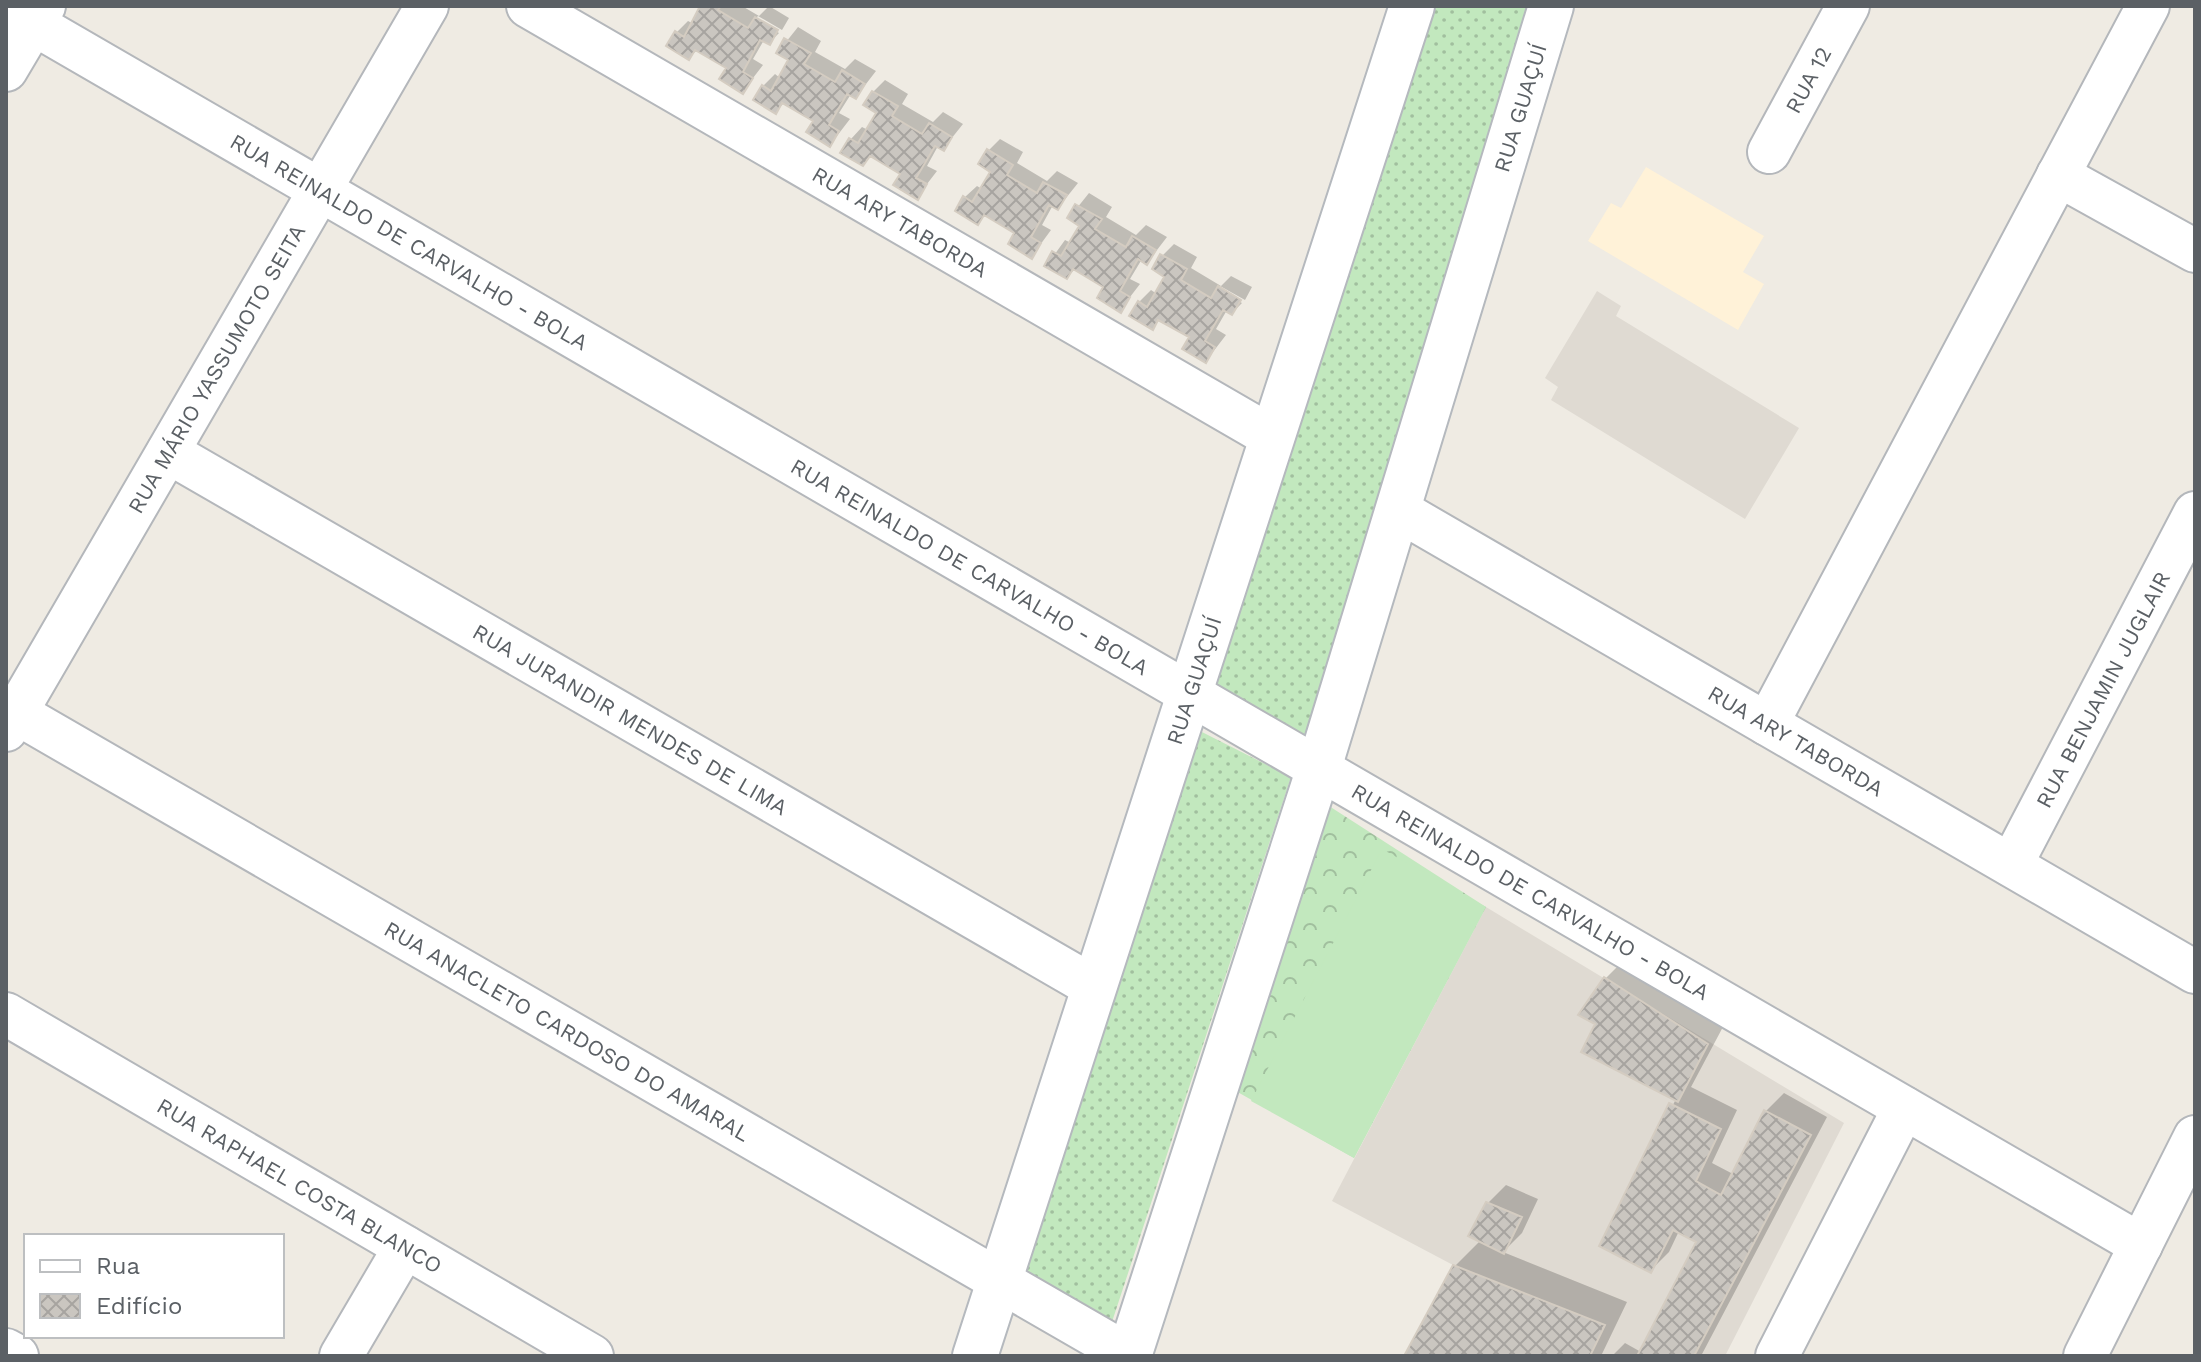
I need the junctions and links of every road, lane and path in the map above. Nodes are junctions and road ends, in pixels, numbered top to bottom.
1 (427, 6) edge
2 (528, 6) edge
3 (1412, 6) edge
4 (1551, 6) edge
5 (1848, 6) edge
6 (2148, 6) edge
7 (28, 13) edge
8 (6, 70) edge
9 (1769, 152) dead end
10 (2058, 175) junction
11 (320, 190) junction
12 (2195, 251) edge
13 (1272, 437) junction
14 (168, 452) junction
15 (1398, 510) junction
16 (2195, 513) edge
17 (1190, 693) junction
18 (9, 717) edge
19 (1767, 724) junction
20 (1319, 768) junction
21 (2011, 865) junction
22 (2195, 972) edge
23 (1094, 987) junction
24 (6, 1014) edge
25 (1904, 1108) junction
26 (2195, 1137) edge
27 (2184, 1188) edge
28 (2141, 1245) junction
29 (405, 1247) junction
30 (999, 1281) junction
31 (6, 1350) edge
32 (17, 1356) edge
33 (341, 1356) edge
34 (592, 1356) edge
35 (975, 1356) edge
36 (1129, 1356) edge
37 (1777, 1356) edge
38 (2085, 1356) edge

1 - 11 street, RUA MÁRIO YASSUMOTO SEITA
2 - 13 street, RUA ARY TABORDA
3 - 13 street, RUA GUAÇUÍ
4 - 15 street, RUA GUAÇUÍ
5 - 9 street, RUA 12
6 - 10 street
7 - 8 street
7 - 11 street, RUA REINALDO DE CARVALHO - BOLA
10 - 12 street
10 - 19 street
11 - 14 street, RUA MÁRIO YASSUMOTO SEITA
11 - 17 street, RUA REINALDO DE CARVALHO - BOLA
13 - 17 street, RUA GUAÇUÍ
14 - 18 street, RUA MÁRIO YASSUMOTO SEITA
14 - 23 street, RUA JURANDIR MENDES DE LIMA
15 - 19 street, RUA ARY TABORDA
15 - 20 street, RUA GUAÇUÍ
16 - 21 street, RUA BENJAMIN JUGLAIR
17 - 20 street, RUA REINALDO DE CARVALHO - BOLA
17 - 23 street, RUA GUAÇUÍ
18 - 30 street, RUA ANACLETO CARDOSO DO AMARAL
19 - 21 street, RUA ARY TABORDA
20 - 25 street, RUA REINALDO DE CARVALHO - BOLA
20 - 36 street, RUA GUAÇUÍ
21 - 22 street, RUA ARY TABORDA
23 - 30 street, RUA GUAÇUÍ
24 - 29 street, RUA RAPHAEL COSTA BLANCO
25 - 28 street, RUA REINALDO DE CARVALHO - BOLA
25 - 37 street
26 - 27 street
27 - 28 street
28 - 38 street
29 - 33 street
29 - 34 street, RUA RAPHAEL COSTA BLANCO
30 - 35 street, RUA GUAÇUÍ
30 - 36 street, RUA ANACLETO CARDOSO DO AMARAL
31 - 32 street

